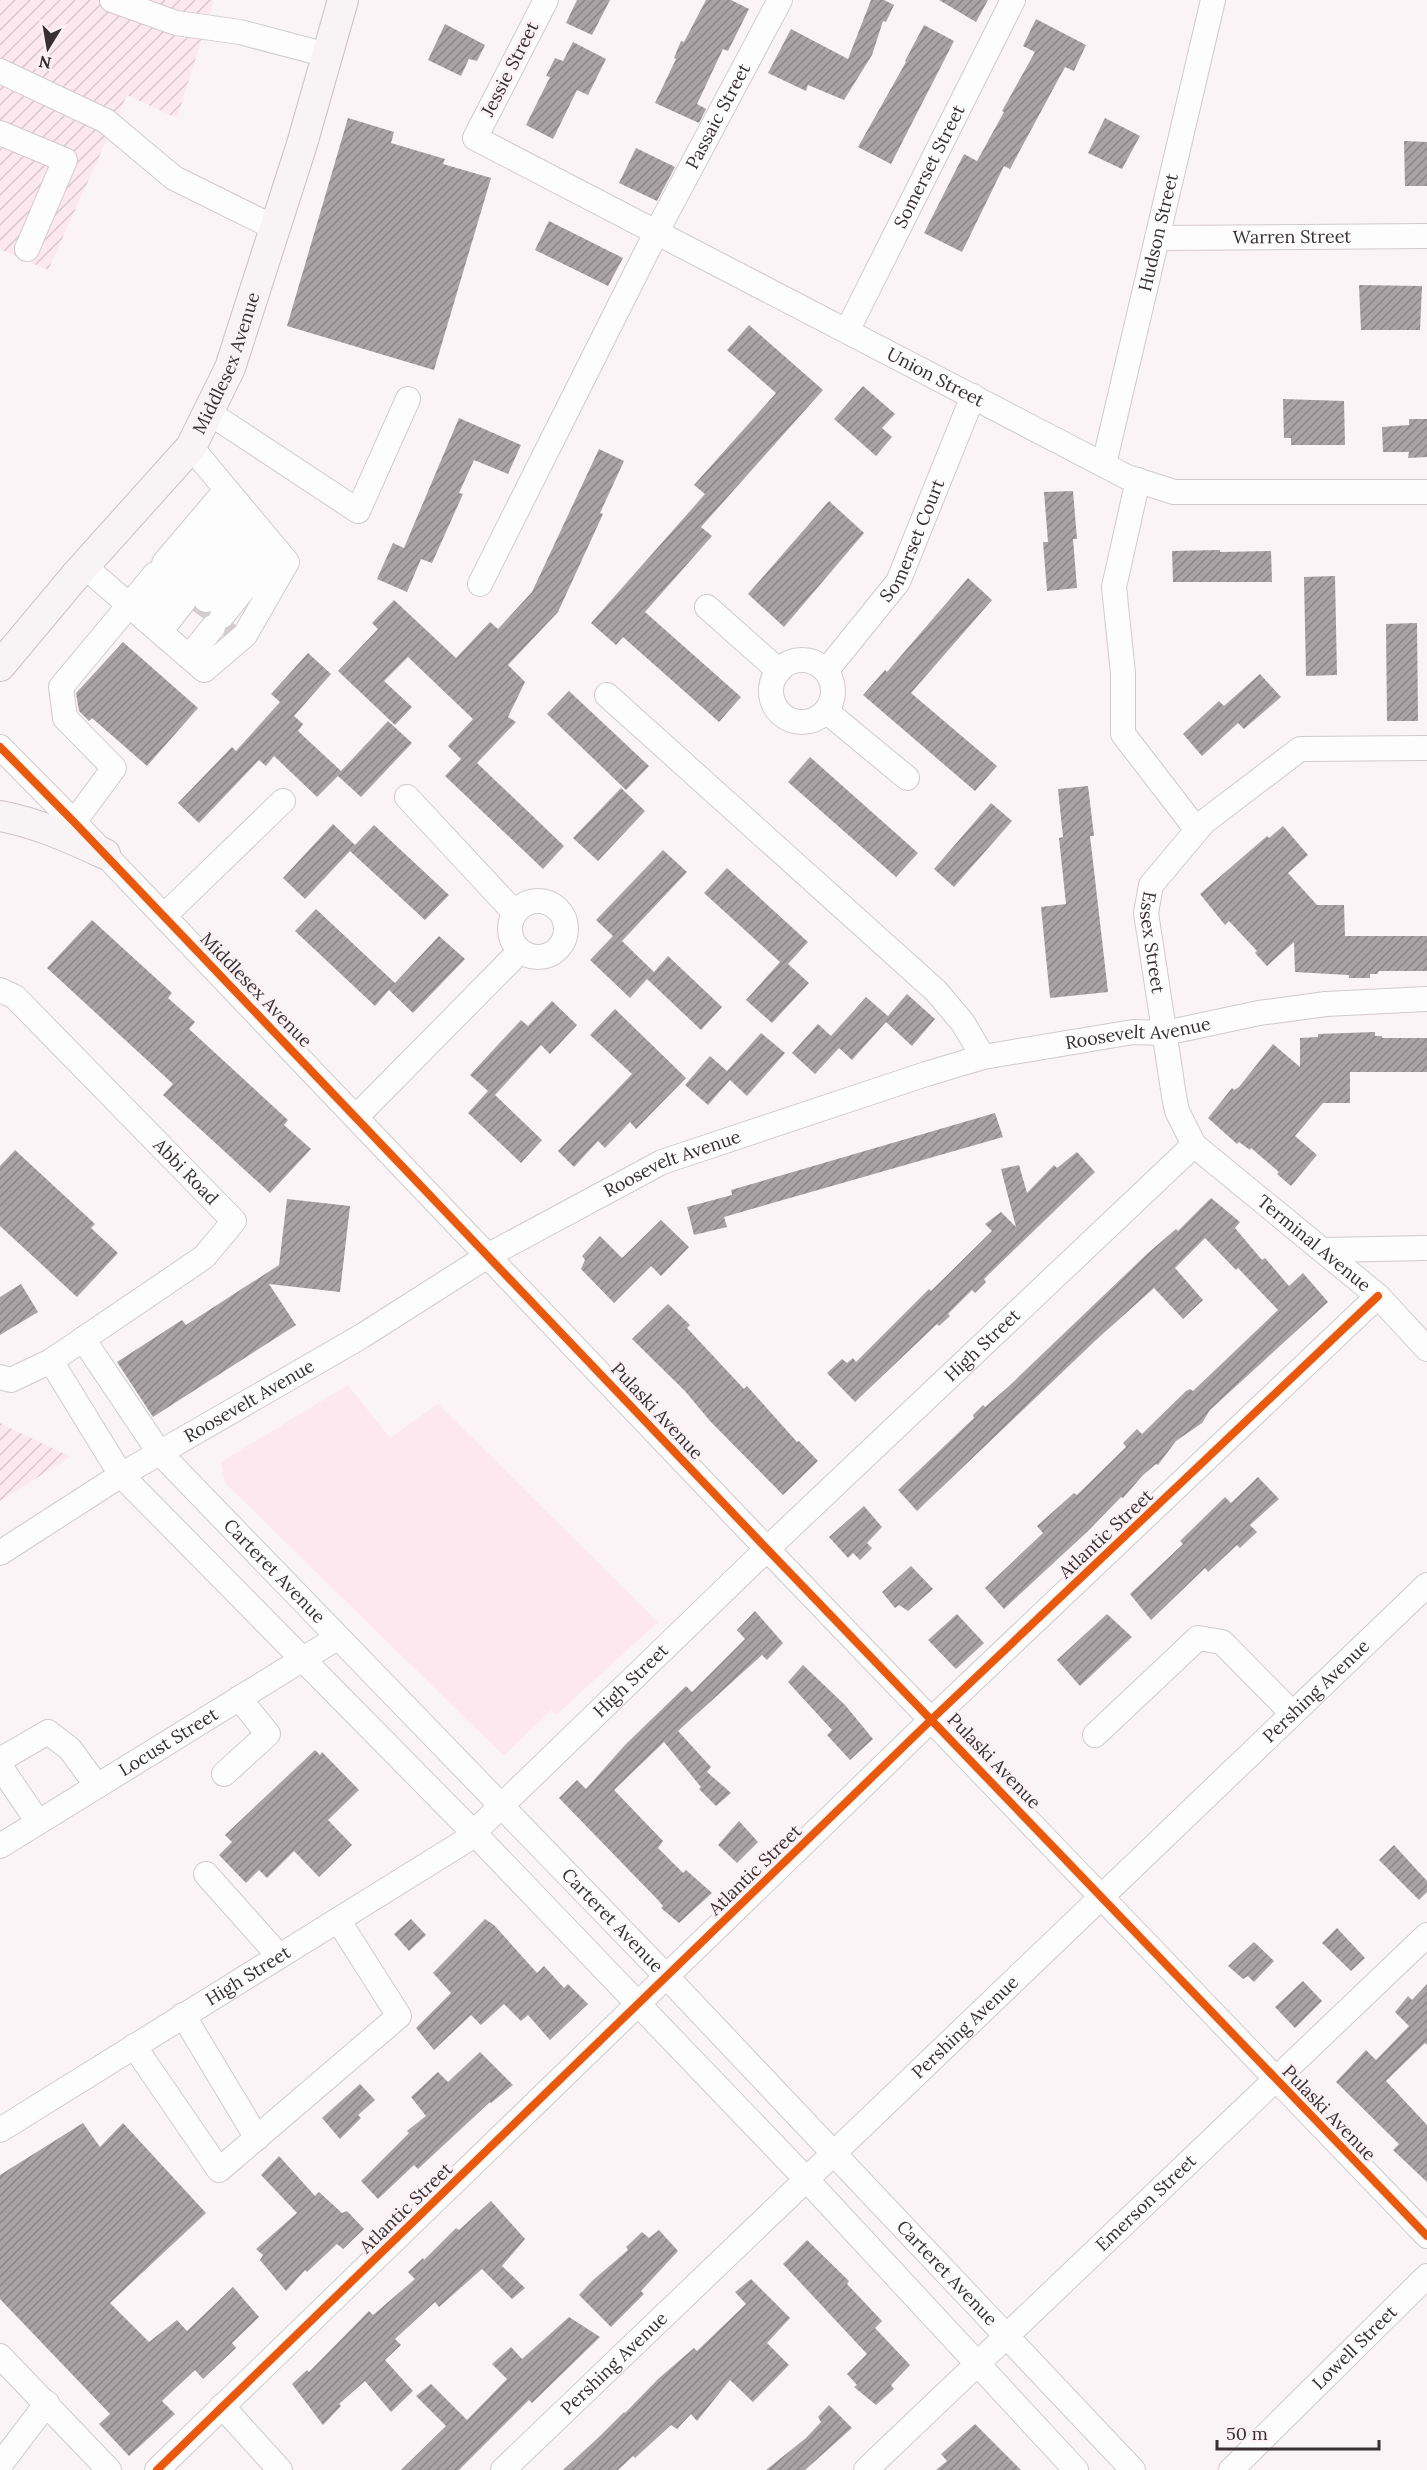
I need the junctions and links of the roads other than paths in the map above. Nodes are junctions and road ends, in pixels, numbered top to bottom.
1 (343, 0) edge
2 (546, 0) edge
3 (780, 0) edge
4 (1013, 0) edge
5 (1213, 0) edge
6 (122, 2) edge
7 (327, 56) junction
8 (0, 70) edge
9 (0, 133) edge
10 (475, 138) joint
11 (275, 228) junction
12 (656, 232) junction
13 (1427, 236) edge
14 (1157, 238) junction
15 (27, 249) dead end
16 (847, 331) junction
17 (973, 396) junction
18 (408, 399) dead end
19 (208, 412) junction
20 (191, 447) junction
21 (1104, 464) junction
22 (1138, 480) junction
23 (1427, 492) edge
24 (256, 525) junction
25 (84, 567) junction
26 (480, 584) dead end
27 (195, 600) junction
28 (707, 607) dead end
29 (165, 636) junction
30 (0, 666) edge
31 (779, 670) junction
32 (826, 671) junction
33 (607, 695) dead end
34 (826, 711) junction
35 (0, 747) edge
36 (1427, 748) edge
37 (907, 778) dead end
38 (406, 797) dead end
39 (283, 801) dead end
40 (0, 816) edge
41 (74, 822) junction
42 (1197, 830) junction
43 (105, 854) junction
44 (515, 913) junction
45 (164, 916) junction
46 (520, 951) junction
47 (0, 990) edge
48 (1427, 999) edge
49 (1165, 1033) junction
50 (983, 1057) junction
51 (356, 1117) junction
52 (1194, 1144) junction
53 (1427, 1248) edge
54 (1324, 1250) junction
55 (489, 1255) junction
56 (1378, 1296) junction
57 (83, 1340) junction
58 (1427, 1349) edge
59 (51, 1361) junction
60 (0, 1377) edge
61 (159, 1452) junction
62 (121, 1475) junction
63 (766, 1549) junction
64 (0, 1553) edge
65 (1427, 1585) edge
66 (336, 1638) junction
67 (303, 1659) junction
68 (239, 1698) junction
69 (1292, 1713) junction
70 (932, 1719) junction
71 (1095, 1735) dead end
72 (0, 1760) edge
73 (0, 1766) edge
74 (224, 1774) dead end
75 (96, 1786) junction
76 (500, 1806) junction
77 (38, 1822) junction
78 (474, 1833) junction
79 (0, 1846) edge
80 (206, 1874) dead end
81 (1101, 1895) junction
82 (338, 1920) junction
83 (1427, 1935) edge
84 (279, 1956) junction
85 (667, 1977) junction
86 (637, 2005) junction
87 (183, 2015) junction
88 (134, 2046) junction
89 (1276, 2079) junction
90 (0, 2130) edge
91 (257, 2138) junction
92 (834, 2153) junction
93 (807, 2180) junction
94 (1427, 2236) edge
95 (1427, 2276) edge
96 (1006, 2336) junction
97 (0, 2356) edge
98 (977, 2364) junction
99 (47, 2403) junction
100 (222, 2406) junction
101 (0, 2465) edge
102 (109, 2470) edge
103 (157, 2470) edge
104 (280, 2470) edge
105 (503, 2470) edge
106 (866, 2470) edge
107 (1076, 2470) edge
108 (1133, 2470) edge
109 (1231, 2470) edge

1 - 7 main road, Middlesex Avenue
2 - 10 street, Jessie Street
3 - 12 street, Passaic Street
4 - 16 street, Somerset Street
5 - 14 street, Hudson Street
6 - 7 street
7 - 11 main road, Middlesex Avenue
8 - 11 street
9 - 15 street
10 - 12 street, Union Street
11 - 19 main road, Middlesex Avenue
12 - 16 street, Union Street
12 - 26 street, Passaic Street
13 - 14 street, Warren Street
14 - 21 street, Hudson Street
16 - 17 street, Union Street
17 - 21 street, Union Street
17 - 32 street, Somerset Court
18 - 19 street
19 - 20 main road, Middlesex Avenue
20 - 24 street
20 - 25 main road, Middlesex Avenue
21 - 22 street, Union Street
22 - 23 street, Union Street
22 - 42 street
24 - 27 street
24 - 27 street
24 - 27 street
24 - 29 street
25 - 29 street
25 - 30 main road, Middlesex Avenue
27 - 29 street
27 - 29 street
27 - 29 street
28 - 31 street
29 - 41 street
31 - 32 street
31 - 34 street
32 - 34 street
33 - 50 street
34 - 37 street
35 - 41 street, Middlesex Avenue
36 - 42 street, Essex Street
38 - 44 street
39 - 45 street
40 - 43 main road
41 - 43 street, Middlesex Avenue
42 - 49 street, Essex Street
43 - 45 street, Middlesex Avenue
44 - 46 street
44 - 46 street
45 - 51 street, Middlesex Avenue
46 - 51 street
47 - 57 street, Abbi Road
48 - 49 street, Roosevelt Avenue
49 - 50 street, Roosevelt Avenue
49 - 52 street, Essex Street
50 - 55 street, Roosevelt Avenue
51 - 55 street, Middlesex Avenue
52 - 54 street, Terminal Avenue
52 - 63 street, High Street
53 - 54 street
54 - 56 street, Terminal Avenue
55 - 61 street, Roosevelt Avenue
55 - 63 street, Pulaski Avenue
56 - 58 street, Terminal Avenue
56 - 70 street, Atlantic Street
57 - 59 street, Abbi Road
57 - 61 street
59 - 60 street, Abbi Road
59 - 62 street
61 - 62 street, Roosevelt Avenue
61 - 66 street, Carteret Avenue
62 - 64 street, Roosevelt Avenue
62 - 67 street
63 - 70 street, Pulaski Avenue
63 - 76 street, High Street
65 - 69 street, Pershing Avenue
66 - 67 street, Locust Street
66 - 76 street, Carteret Avenue
67 - 68 street, Locust Street
67 - 78 street
68 - 74 street
68 - 75 street, Locust Street
69 - 71 street
69 - 81 street, Pershing Avenue
70 - 81 street, Pulaski Avenue
70 - 85 street, Atlantic Street
72 - 75 street
73 - 77 street
75 - 77 street, Locust Street
76 - 78 street, High Street
76 - 85 street, Carteret Avenue
77 - 79 street, Locust Street
78 - 82 street, High Street
78 - 86 street
80 - 84 street
81 - 89 street, Pulaski Avenue
81 - 92 street, Pershing Avenue
82 - 84 street, High Street
82 - 91 street
83 - 89 street, Emerson Street
84 - 87 street, High Street
85 - 86 street, Atlantic Street
85 - 92 street, Carteret Avenue
86 - 93 street
86 - 100 street, Atlantic Street
87 - 88 street, High Street
87 - 91 street
88 - 90 street, High Street
88 - 91 street
89 - 94 street, Pulaski Avenue
89 - 96 street, Emerson Street
92 - 93 street, Pershing Avenue
92 - 96 street, Carteret Avenue
93 - 98 street
93 - 105 street, Pershing Avenue
95 - 109 street, Lowell Street
96 - 98 street, Emerson Street
96 - 108 street, Carteret Avenue
97 - 99 street
98 - 106 street, Emerson Street
98 - 107 street
99 - 101 street
99 - 102 street
100 - 103 street, Atlantic Street
100 - 104 street

